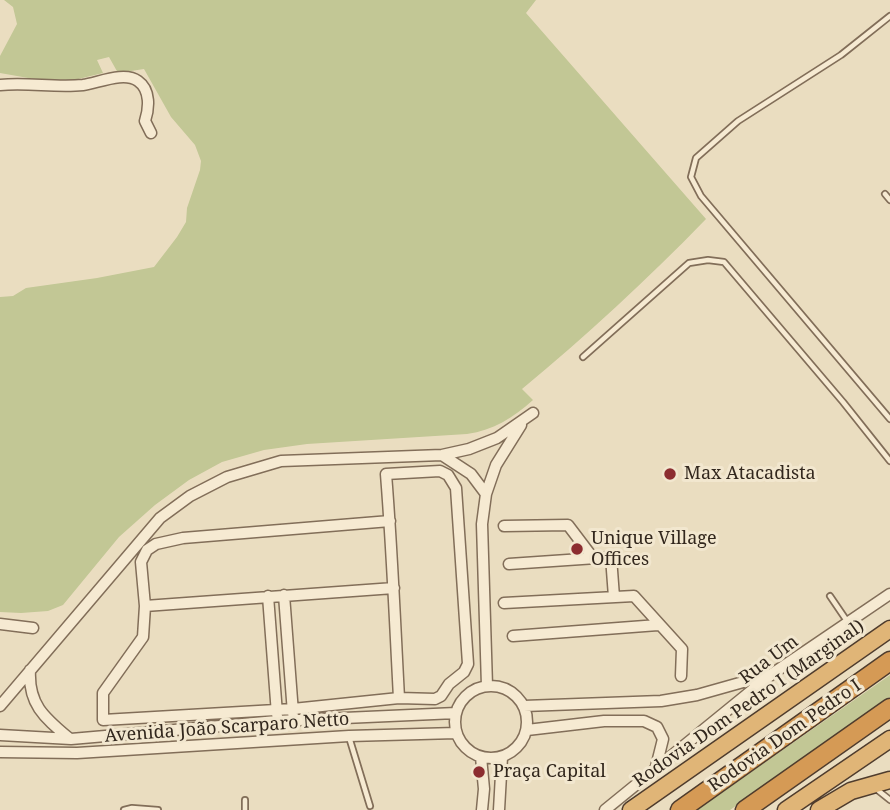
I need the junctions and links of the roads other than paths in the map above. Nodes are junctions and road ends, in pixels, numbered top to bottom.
1 (890, 16) edge
2 (0, 85) edge
3 (151, 133) dead end
4 (885, 194) dead end
5 (890, 200) edge
6 (583, 357) dead end
7 (533, 413) dead end
8 (890, 419) edge
9 (523, 421) junction
10 (442, 456) junction
11 (890, 461) edge
12 (486, 494) junction
13 (390, 521) junction
14 (504, 526) dead end
15 (593, 558) junction
16 (509, 564) dead end
17 (394, 588) junction
18 (890, 594) edge
19 (284, 595) junction
20 (268, 596) junction
21 (830, 596) dead end
22 (614, 597) junction
23 (504, 603) dead end
24 (145, 606) junction
25 (848, 623) junction
26 (0, 624) edge
27 (658, 625) junction
28 (33, 628) dead end
29 (890, 629) edge
30 (513, 636) dead end
31 (890, 661) edge
32 (30, 670) junction
33 (772, 674) junction
34 (681, 676) dead end
35 (487, 686) junction
36 (398, 698) junction
37 (0, 706) edge
38 (524, 706) junction
39 (890, 708) edge
40 (277, 709) junction
41 (293, 709) junction
42 (456, 713) junction
43 (277, 721) junction
44 (293, 721) junction
45 (527, 730) junction
46 (456, 733) junction
47 (0, 735) edge
48 (349, 736) junction
49 (71, 739) junction
50 (890, 739) edge
51 (0, 752) edge
52 (481, 757) junction
53 (502, 757) junction
54 (656, 769) junction
55 (890, 779) edge
56 (868, 785) junction
57 (245, 800) dead end
58 (890, 800) edge
59 (370, 806) dead end
60 (124, 810) edge
61 (158, 810) edge
62 (245, 810) edge
63 (482, 810) edge
64 (499, 810) edge
65 (605, 810) edge
66 (631, 810) edge
67 (680, 810) edge
68 (745, 810) edge
69 (786, 810) edge
70 (819, 810) edge

1 - 8 lane
2 - 3 street
4 - 5 lane
6 - 11 lane
7 - 9 street
9 - 10 street
9 - 12 street
10 - 12 street
10 - 32 street
12 - 35 street
13 - 17 street
13 - 24 street
13 - 36 street
14 - 15 street
15 - 16 street
15 - 22 street
17 - 19 street
17 - 36 street
18 - 25 street, Rua Um
19 - 20 street
19 - 41 street
20 - 24 street
20 - 40 street
21 - 25 lane
22 - 23 street
22 - 27 street
24 - 40 street
25 - 33 street, Rua Um
26 - 28 street
27 - 30 street
27 - 34 street
29 - 66 highway, Rodovia Dom Pedro I (Marginal)
31 - 67 highway, Rodovia Dom Pedro I
32 - 37 street
32 - 49 street
33 - 38 street
33 - 54 street, Rua Um
35 - 38 street
35 - 42 street
36 - 41 street
38 - 45 street
39 - 68 highway
40 - 41 street
40 - 43 street
41 - 44 street
42 - 44 street, Avenida João Scarparo Netto
42 - 46 street
43 - 44 street, Avenida João Scarparo Netto
43 - 49 street, Avenida João Scarparo Netto
45 - 53 street
45 - 54 street
46 - 48 street, Avenida João Scarparo Netto
46 - 52 street
47 - 49 street, Avenida João Scarparo Netto
48 - 51 street, Avenida João Scarparo Netto
48 - 59 lane
50 - 69 highway
52 - 53 street
52 - 63 street
53 - 64 street
54 - 65 street, Rua Um
55 - 56 highway
56 - 58 lane
56 - 70 highway
57 - 62 lane
60 - 61 lane

